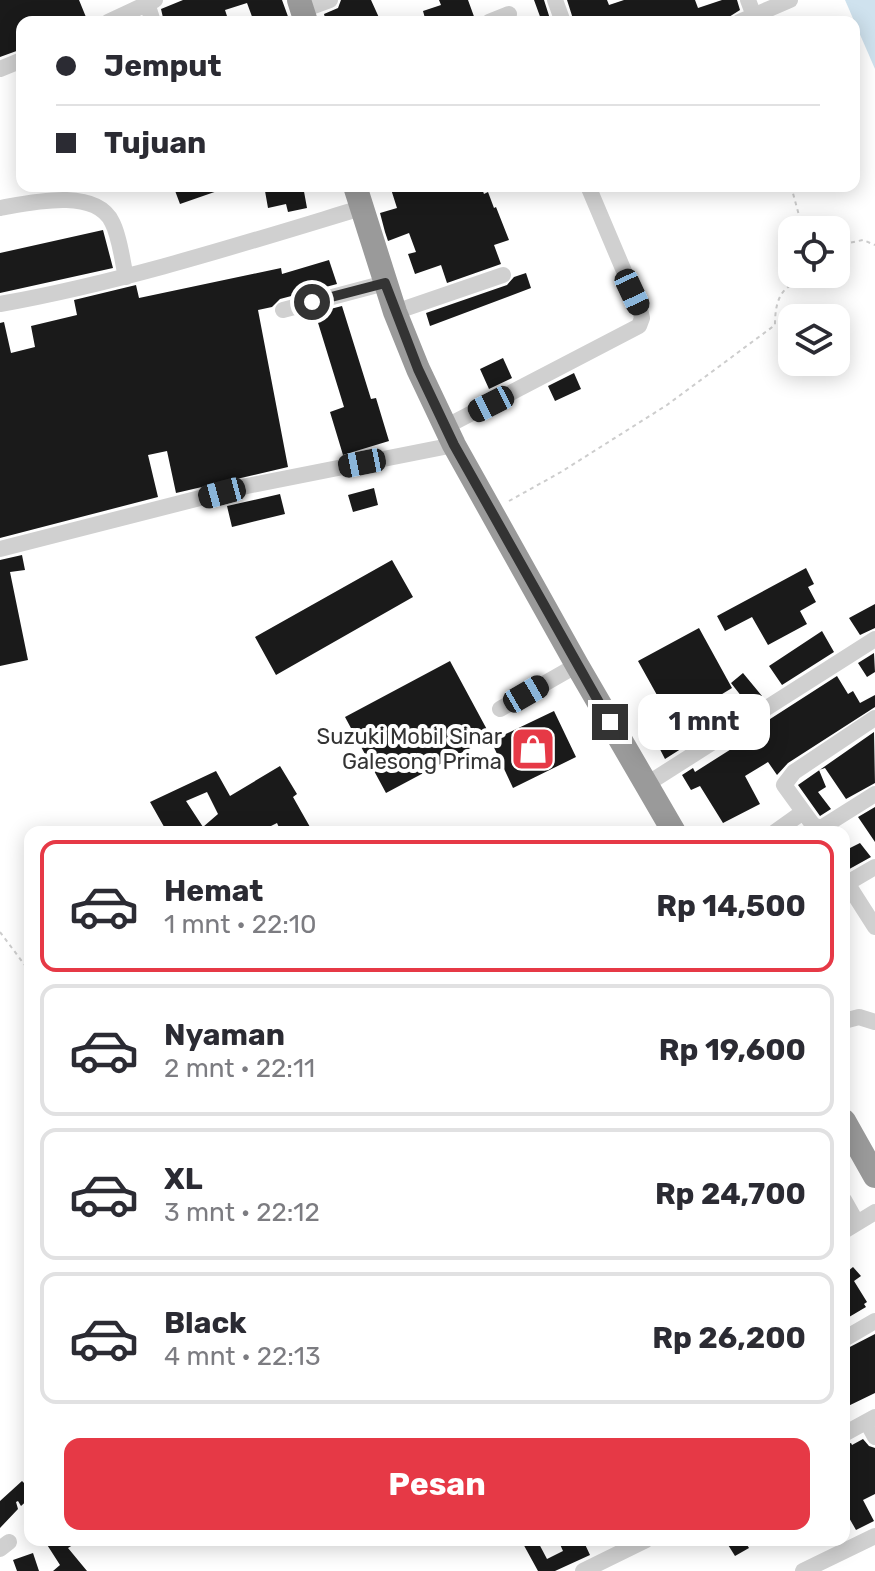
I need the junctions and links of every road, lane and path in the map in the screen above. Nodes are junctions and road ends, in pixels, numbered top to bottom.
1 (330, 0) edge
2 (790, 0) edge
3 (151, 1) edge
4 (303, 11) edge
5 (747, 13) edge
6 (509, 14) dead end
7 (120, 16) edge
8 (504, 16) edge
9 (591, 192) edge
10 (793, 192) edge
11 (358, 197) edge
12 (0, 208) edge
13 (799, 216) edge
14 (850, 243) edge
15 (875, 245) edge
16 (503, 275) dead end
17 (126, 277) junction
18 (385, 283) junction
19 (786, 288) edge
20 (0, 304) edge
21 (283, 310) dead end
22 (395, 312) junction
23 (450, 436) junction
24 (490, 512) junction
25 (0, 549) edge
26 (875, 639) edge
27 (577, 665) junction
28 (500, 709) dead end
29 (875, 718) edge
30 (647, 784) junction
31 (875, 794) edge
32 (803, 812) junction
33 (671, 826) edge
34 (783, 826) edge
35 (816, 826) edge
36 (824, 826) edge
37 (875, 867) edge
38 (850, 882) edge
39 (850, 890) edge
40 (875, 927) edge
41 (0, 932) edge
42 (24, 964) edge
43 (850, 1019) edge
44 (875, 1022) edge
45 (850, 1136) edge
46 (875, 1176) edge
47 (875, 1212) edge
48 (850, 1227) edge
49 (875, 1321) edge
50 (850, 1336) edge
51 (872, 1425) edge
52 (850, 1432) edge
53 (875, 1536) edge
54 (634, 1546) edge
55 (583, 1571) edge
56 (803, 1571) edge

1 - 4 street
2 - 5 street
3 - 7 street
6 - 8 street
9 - 23 street
10 - 13 path
11 - 17 street
11 - 18 highway
12 - 17 street
14 - 15 path
16 - 22 street
17 - 20 street
18 - 21 street
18 - 22 highway
19 - 24 path
22 - 23 highway
23 - 24 highway
23 - 25 street
24 - 27 highway
26 - 30 street
27 - 28 street
27 - 30 highway
29 - 32 street
30 - 33 highway
31 - 36 street
32 - 34 street
32 - 35 street
37 - 38 street
39 - 40 street
41 - 42 path
43 - 44 street
45 - 46 highway
47 - 48 street
49 - 50 street
51 - 52 street
53 - 56 street
54 - 55 street

